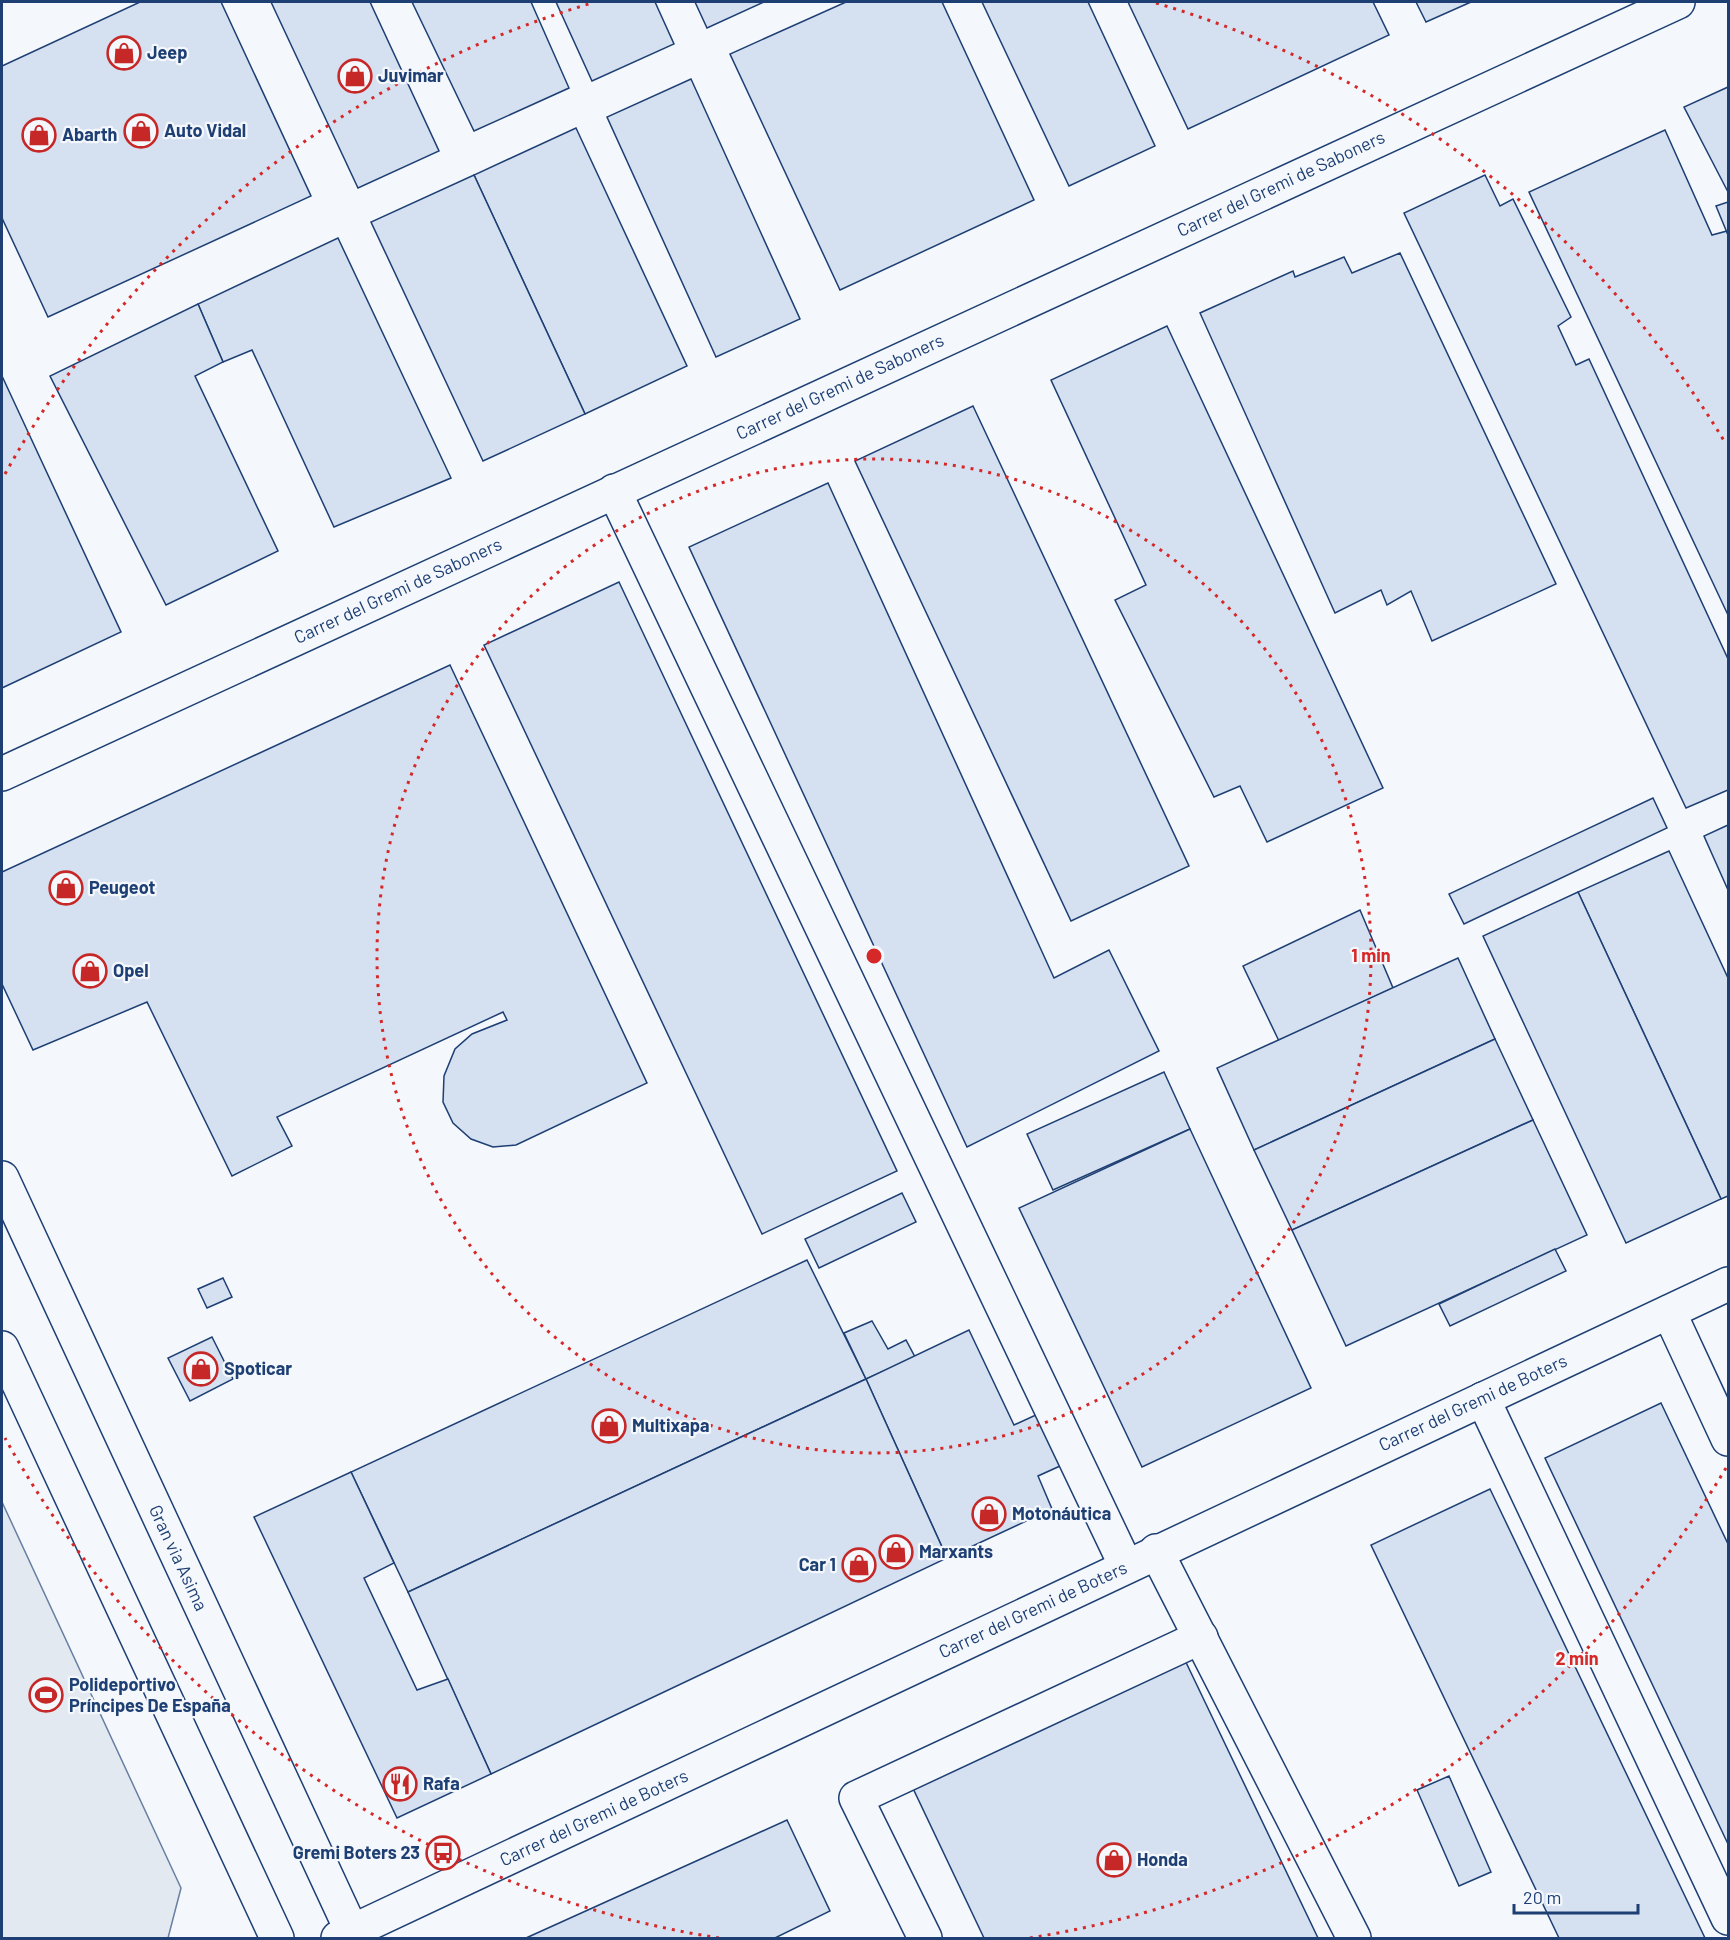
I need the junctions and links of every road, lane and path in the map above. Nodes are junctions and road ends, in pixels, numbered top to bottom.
1 (1678, 2) edge
2 (614, 491) junction
3 (2, 774) edge
4 (2, 1178) edge
5 (1728, 1284) edge
6 (1669, 1312) junction
7 (2, 1348) edge
8 (1483, 1399) junction
9 (1728, 1439) edge
10 (1156, 1551) junction
11 (1126, 1566) junction
12 (1201, 1637) junction
13 (1728, 1918) edge
14 (349, 1936) edge
15 (277, 1938) edge
16 (926, 1938) edge
17 (1354, 1938) edge

1 - 2 street, Carrer del Gremi de Saboners
2 - 3 street, Carrer del Gremi de Saboners
2 - 11 street
4 - 14 street, Gran via Asima
5 - 6 street, Carrer del Gremi de Boters
6 - 8 street, Carrer del Gremi de Boters
6 - 9 street
7 - 15 street
8 - 10 street, Carrer del Gremi de Boters
8 - 13 street
10 - 11 street, Carrer del Gremi de Boters
10 - 12 street
11 - 14 street, Carrer del Gremi de Boters
12 - 16 street
12 - 17 street

